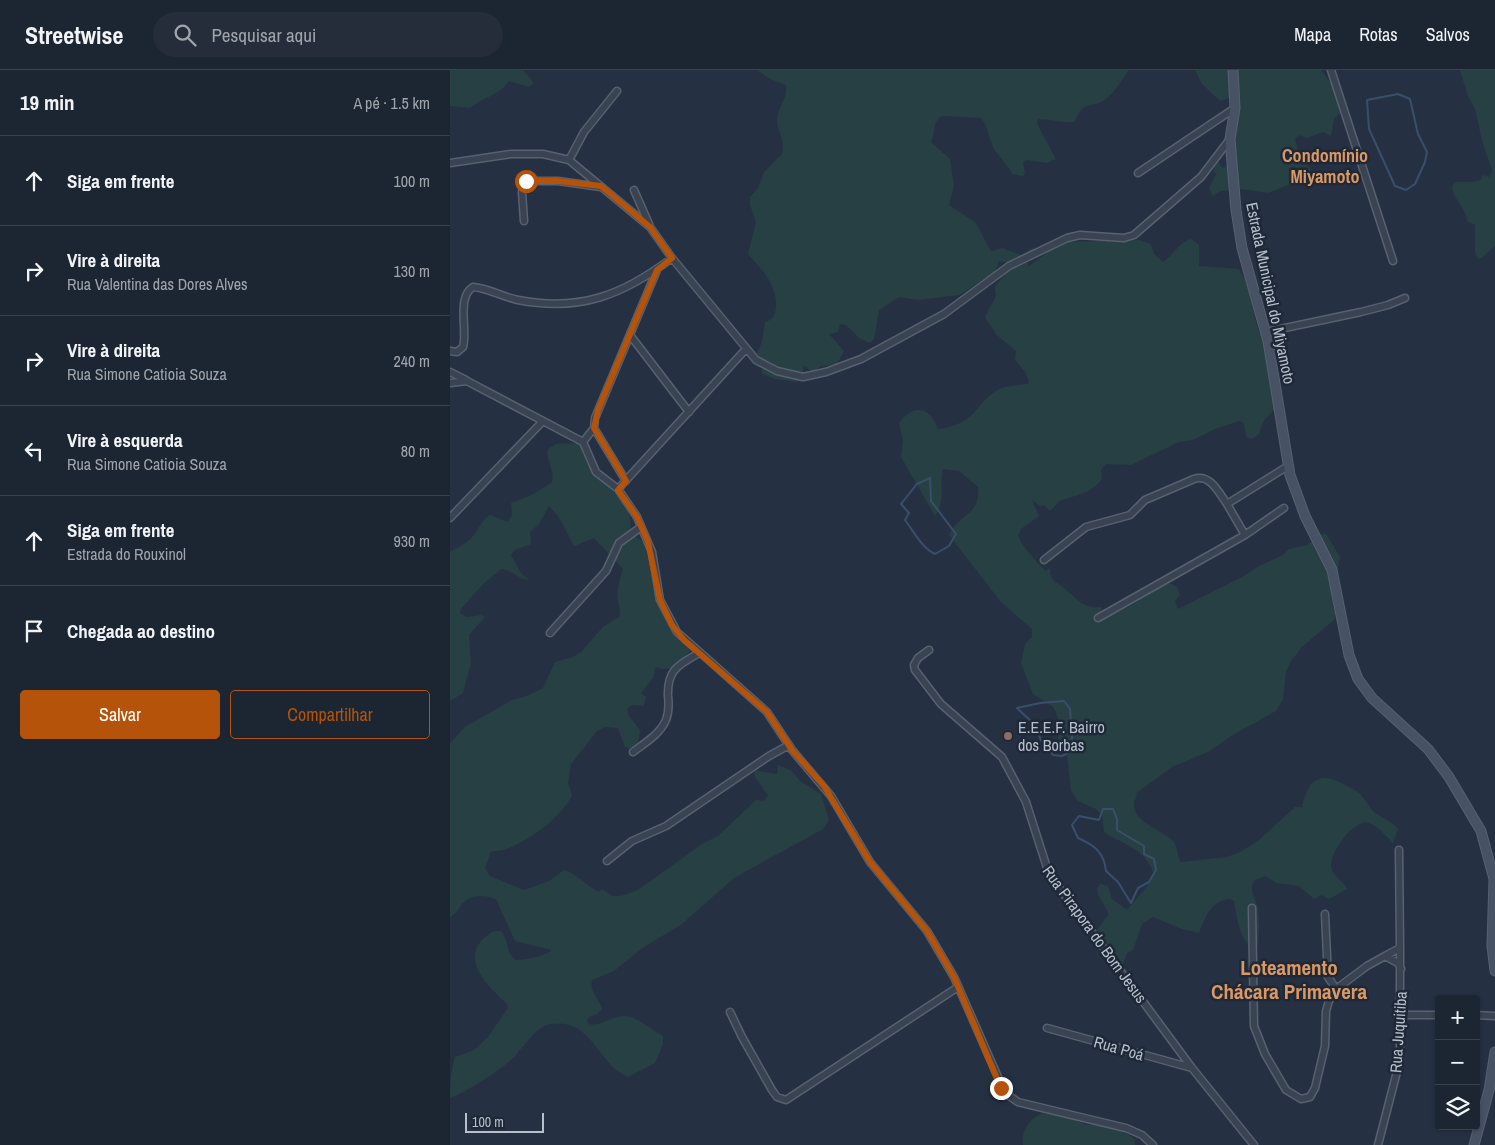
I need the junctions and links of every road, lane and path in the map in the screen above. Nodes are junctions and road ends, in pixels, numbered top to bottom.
1 (1234, 70) edge
2 (1330, 70) edge
3 (617, 91) dead end
4 (1235, 108) junction
5 (1230, 139) junction
6 (569, 160) junction
7 (450, 163) edge
8 (1138, 173) dead end
9 (601, 186) junction
10 (634, 190) dead end
11 (524, 221) dead end
12 (650, 227) junction
13 (672, 258) junction
14 (1393, 261) dead end
15 (657, 270) junction
16 (1405, 298) dead end
17 (1266, 332) junction
18 (630, 335) junction
19 (745, 350) junction
20 (450, 351) edge
21 (450, 372) edge
22 (467, 381) junction
23 (450, 383) edge
24 (689, 412) junction
25 (543, 421) junction
26 (594, 428) junction
27 (583, 442) junction
28 (1288, 466) junction
29 (626, 481) junction
30 (618, 490) junction
31 (1227, 504) junction
32 (1284, 508) dead end
33 (450, 518) edge
34 (642, 528) junction
35 (1245, 535) junction
36 (1044, 560) dead end
37 (1098, 618) dead end
38 (550, 633) dead end
39 (929, 650) dead end
40 (699, 653) junction
41 (789, 745) junction
42 (633, 752) dead end
43 (1399, 850) dead end
44 (607, 861) dead end
45 (1252, 908) dead end
46 (1325, 914) dead end
47 (1400, 948) junction
48 (1385, 956) junction
49 (1401, 969) junction
50 (1495, 971) edge
51 (958, 987) junction
52 (1336, 989) junction
53 (730, 1012) dead end
54 (1401, 1015) junction
55 (1435, 1015) edge
56 (1480, 1016) edge
57 (1495, 1016) edge
58 (1047, 1028) dead end
59 (1495, 1052) edge
60 (1192, 1068) junction
61 (1153, 1145) edge
62 (1254, 1145) edge
63 (1378, 1145) edge
64 (1474, 1145) edge

1 - 4 street, Estrada Municipal do Miyamoto
2 - 14 street
3 - 6 street
4 - 5 street, Estrada Municipal do Miyamoto
4 - 8 street
5 - 17 street, Estrada Municipal do Miyamoto
5 - 19 street
6 - 7 street
6 - 9 street
9 - 11 street
9 - 12 street
10 - 12 street
12 - 13 street
13 - 15 street
13 - 19 street
15 - 18 street
15 - 20 street
16 - 17 street
17 - 28 street, Estrada Municipal do Miyamoto
18 - 24 street
18 - 26 street
19 - 24 street
21 - 22 street
22 - 23 street
22 - 25 street
24 - 29 street
25 - 27 street
25 - 33 street
26 - 27 street
26 - 29 street
27 - 30 street
28 - 31 street
28 - 50 street, Estrada Municipal do Miyamoto
29 - 30 street
30 - 34 street
31 - 35 street
31 - 36 street
32 - 35 street
34 - 38 street
34 - 40 street
35 - 37 street
39 - 60 street, Rua Pirapora do Bom Jesus
40 - 41 street
40 - 42 street
41 - 44 street
41 - 51 street
43 - 47 street, Rua Juquitiba
45 - 52 street
46 - 52 street
47 - 48 street
47 - 49 street, Rua Juquitiba
48 - 49 street
48 - 52 street
49 - 54 street, Rua Juquitiba
51 - 53 street
51 - 61 street
54 - 55 street
54 - 63 street, Rua Juquitiba
56 - 57 street
58 - 60 street, Rua Poá
59 - 64 street
60 - 62 street, Rua Pirapora do Bom Jesus

